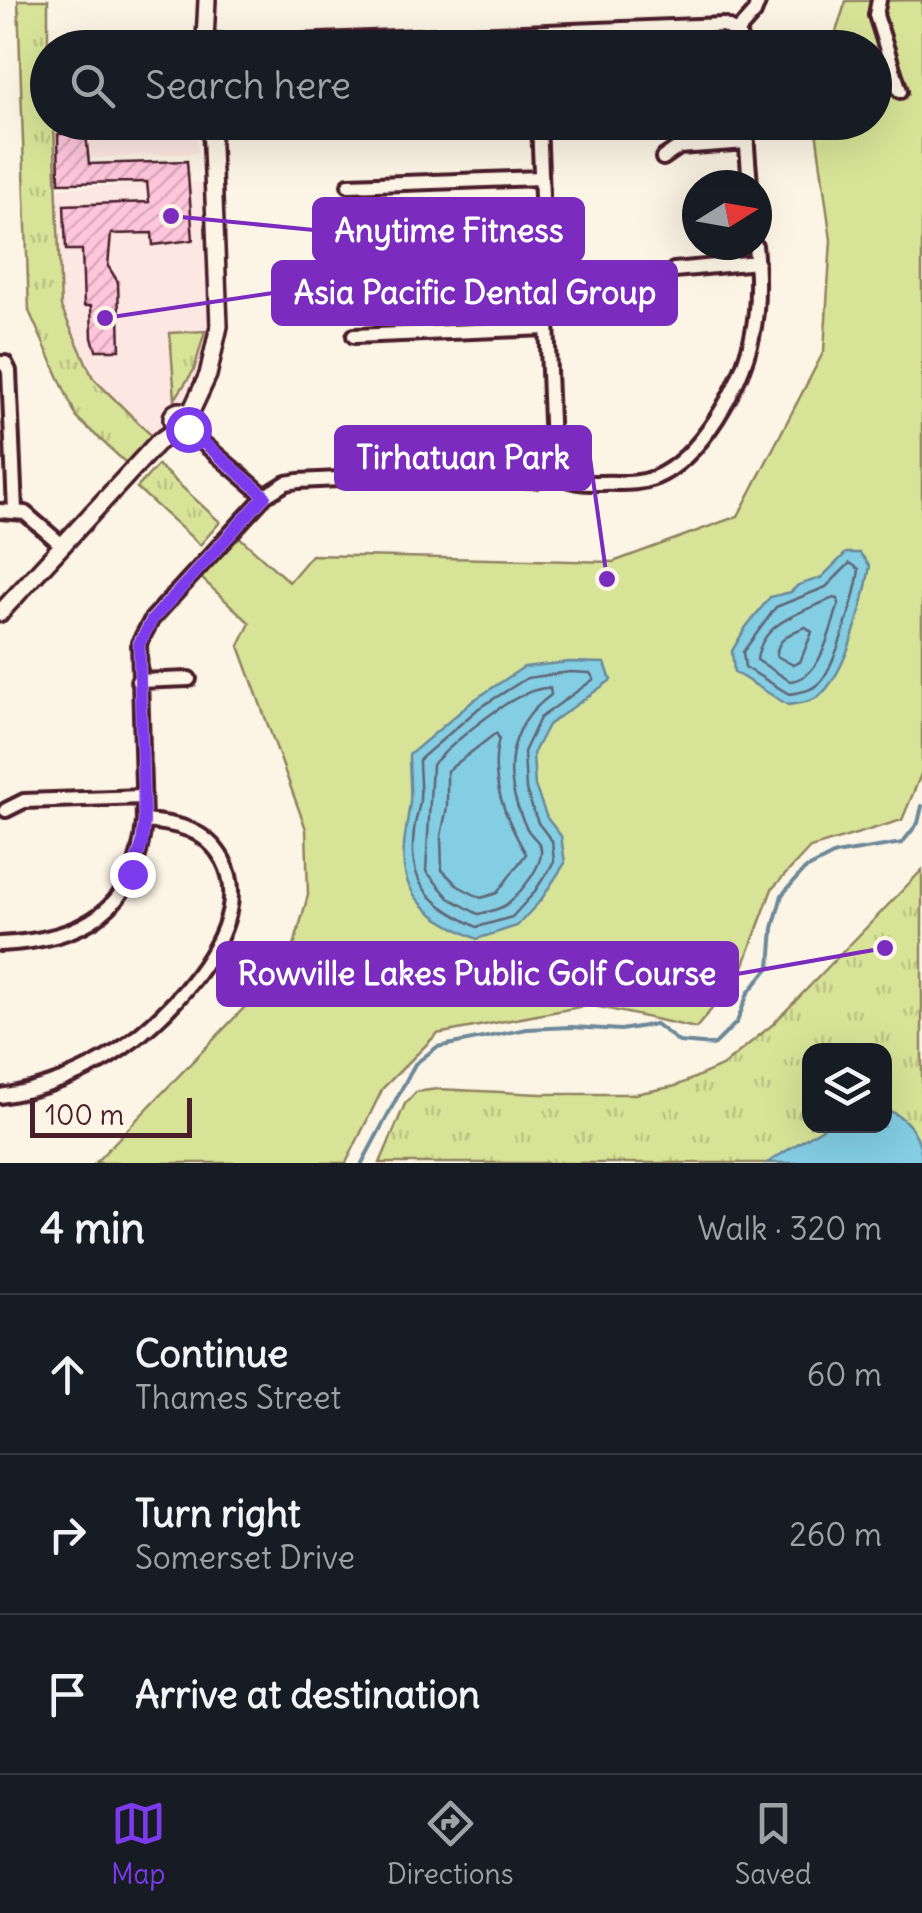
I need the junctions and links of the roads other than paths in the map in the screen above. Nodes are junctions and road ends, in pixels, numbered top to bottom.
1 (758, 0) edge
2 (878, 0) edge
3 (207, 4) edge
4 (206, 30) edge
5 (661, 30) edge
6 (733, 30) edge
7 (739, 30) edge
8 (881, 30) edge
9 (892, 66) edge
10 (900, 91) dead end
11 (213, 140) edge
12 (540, 140) edge
13 (747, 142) joint
14 (663, 158) dead end
15 (749, 170) edge
16 (541, 178) junction
17 (349, 186) dead end
18 (757, 262) joint
19 (662, 279) dead end
20 (547, 328) junction
21 (354, 336) dead end
22 (0, 362) edge
23 (182, 420) junction
24 (557, 472) junction
25 (265, 496) junction
26 (15, 510) junction
27 (0, 511) edge
28 (62, 545) junction
29 (0, 613) edge
30 (189, 679) dead end
31 (138, 681) junction
32 (142, 796) junction
33 (6, 810) dead end
34 (144, 822) junction
35 (0, 944) edge
36 (0, 1096) edge

1 - 7 street
2 - 8 street
3 - 4 street
5 - 6 street
9 - 10 street
11 - 23 street
12 - 16 street
13 - 14 street
13 - 15 street
16 - 17 street
16 - 20 street
18 - 19 street
18 - 24 street
20 - 21 street
20 - 24 street
22 - 26 street
23 - 25 street
23 - 28 street
24 - 25 street
25 - 31 street
26 - 27 street
26 - 28 street
28 - 29 street
30 - 31 street
31 - 32 street
32 - 33 street
32 - 34 street
34 - 35 street
34 - 36 street

